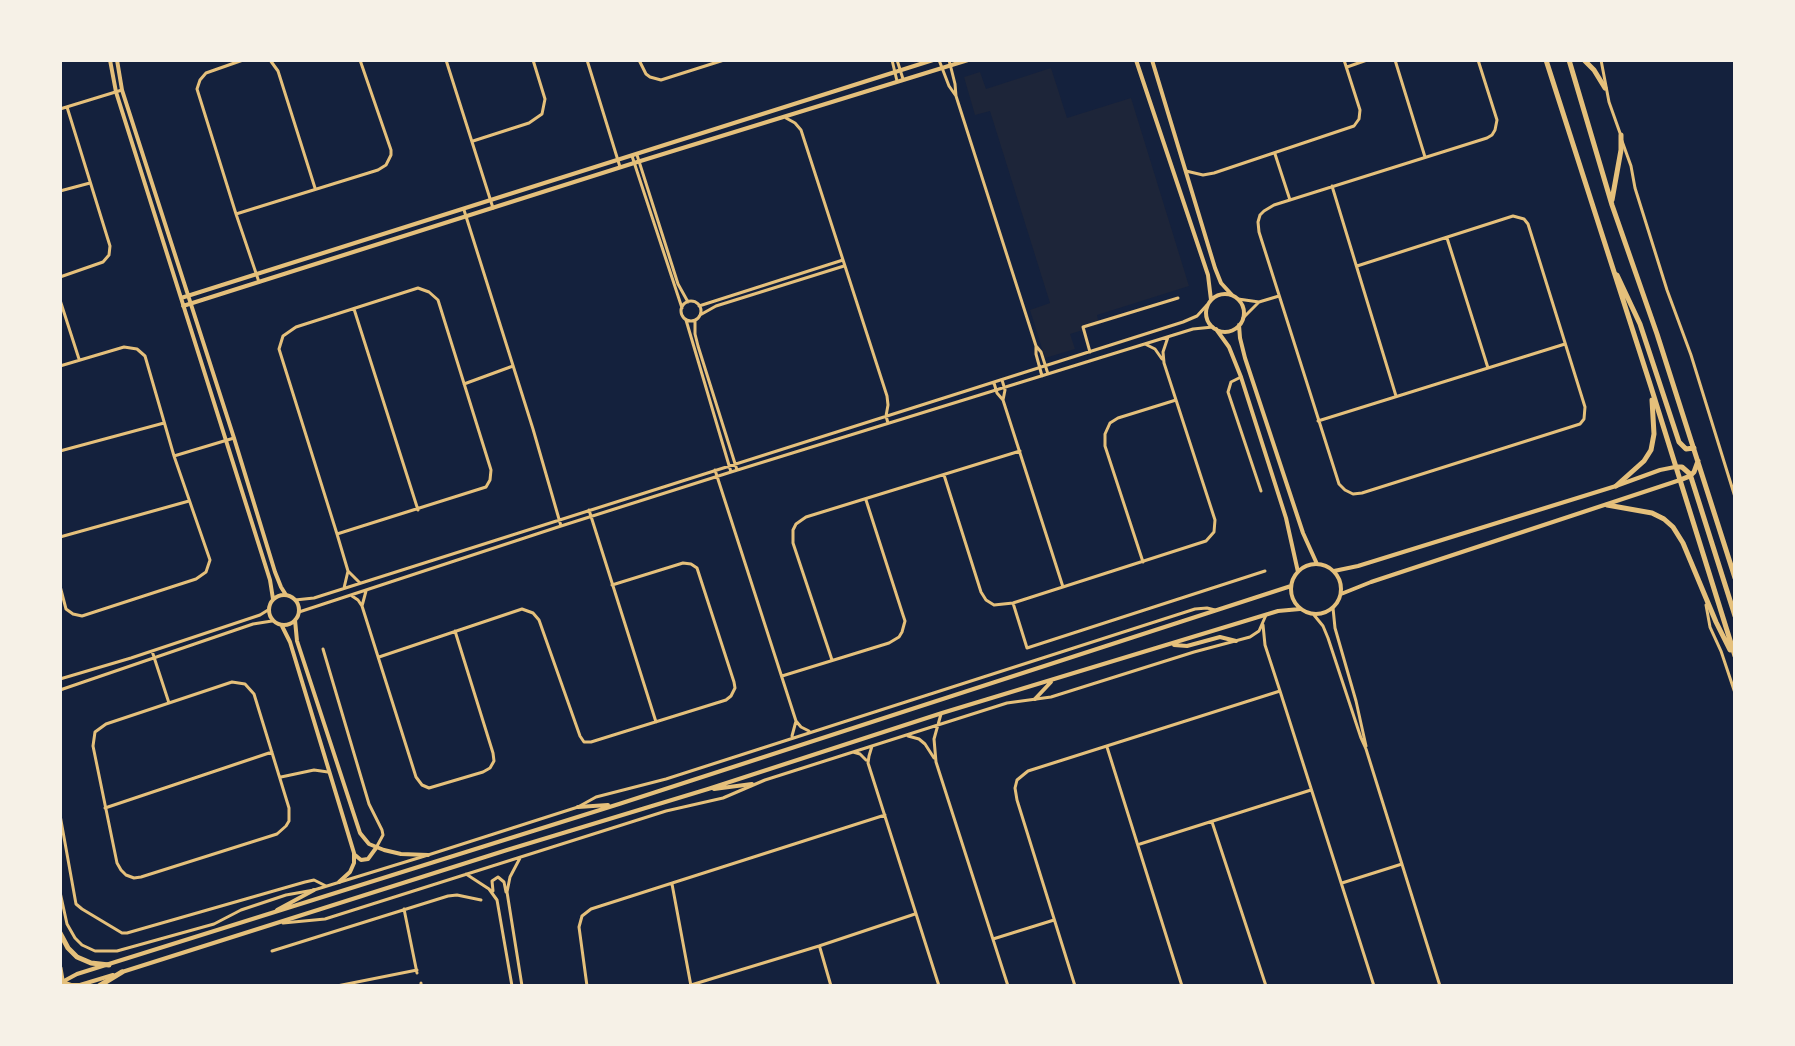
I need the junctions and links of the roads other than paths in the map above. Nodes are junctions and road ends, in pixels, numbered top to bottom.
1 (110, 60) edge
2 (117, 60) edge
3 (243, 60) edge
4 (270, 60) edge
5 (360, 60) edge
6 (446, 60) edge
7 (533, 60) edge
8 (587, 60) edge
9 (639, 60) edge
10 (724, 60) edge
11 (895, 60) edge
12 (933, 60) edge
13 (939, 60) edge
14 (968, 60) edge
15 (1136, 60) edge
16 (1152, 60) edge
17 (1344, 60) edge
18 (1367, 60) edge
19 (1395, 60) edge
20 (1478, 60) edge
21 (1546, 60) edge
22 (1569, 60) edge
23 (1584, 60) edge
24 (1601, 60) edge
25 (949, 62) edge
26 (942, 67) junction
27 (1347, 67) junction
28 (898, 71) junction
29 (900, 80) junction
30 (1605, 88) junction
31 (119, 91) junction
32 (956, 96) junction
33 (67, 107) junction
34 (60, 109) edge
35 (782, 117) junction
36 (1621, 135) junction
37 (473, 141) junction
38 (1275, 154) junction
39 (635, 155) junction
40 (1425, 157) junction
41 (618, 161) junction
42 (636, 162) junction
43 (620, 167) junction
44 (1186, 171) junction
45 (90, 183) junction
46 (1332, 186) junction
47 (315, 189) junction
48 (60, 191) edge
49 (1290, 200) junction
50 (491, 201) junction
51 (1612, 205) junction
52 (493, 208) junction
53 (464, 210) junction
54 (236, 214) junction
55 (466, 217) junction
56 (1447, 237) junction
57 (844, 263) junction
58 (1611, 264) junction
59 (1357, 266) junction
60 (257, 275) junction
61 (60, 277) edge
62 (259, 282) junction
63 (1232, 295) junction
64 (189, 296) junction
65 (1279, 296) junction
66 (181, 298) junction
67 (1178, 298) dead end
68 (1238, 299) junction
69 (60, 300) edge
70 (688, 302) junction
71 (1209, 302) junction
72 (1259, 302) junction
73 (191, 304) junction
74 (183, 306) junction
75 (699, 306) junction
76 (682, 308) junction
77 (354, 309) junction
78 (700, 315) junction
79 (1243, 318) junction
80 (686, 320) junction
81 (695, 320) junction
82 (1239, 325) junction
83 (1214, 328) junction
84 (1168, 337) junction
85 (1145, 344) junction
86 (1565, 344) junction
87 (1036, 346) junction
88 (1090, 352) junction
89 (79, 359) junction
90 (1164, 363) junction
91 (60, 366) edge
92 (513, 366) junction
93 (1046, 366) junction
94 (1039, 368) junction
95 (1488, 368) junction
96 (1048, 374) junction
97 (1042, 376) junction
98 (1241, 377) junction
99 (1002, 379) junction
100 (994, 382) junction
101 (464, 384) junction
102 (1005, 387) junction
103 (1651, 387) junction
104 (996, 390) junction
105 (1396, 396) junction
106 (1003, 400) junction
107 (1177, 400) junction
108 (886, 416) junction
109 (1318, 421) junction
110 (164, 423) junction
111 (888, 423) junction
112 (234, 438) junction
113 (226, 440) junction
114 (1694, 448) junction
115 (60, 451) edge
116 (1020, 451) junction
117 (174, 456) junction
118 (1698, 460) junction
119 (735, 464) junction
120 (729, 466) junction
121 (1675, 467) junction
122 (715, 470) junction
123 (737, 470) junction
124 (731, 472) junction
125 (944, 475) junction
126 (717, 476) junction
127 (1690, 476) junction
128 (1680, 480) junction
129 (1616, 486) junction
130 (1261, 491) dead end
131 (1735, 497) edge
132 (865, 498) junction
133 (189, 501) junction
134 (1607, 505) junction
135 (418, 510) junction
136 (589, 510) junction
137 (591, 516) junction
138 (559, 519) junction
139 (561, 526) junction
140 (337, 534) junction
141 (60, 537) edge
142 (1143, 562) junction
143 (1317, 564) junction
144 (348, 571) junction
145 (1265, 571) dead end
146 (1334, 571) junction
147 (1298, 572) junction
148 (1735, 578) edge
149 (360, 582) junction
150 (612, 585) junction
151 (60, 586) edge
152 (1291, 586) junction
153 (1063, 587) junction
154 (344, 588) junction
155 (366, 591) junction
156 (1341, 594) junction
157 (286, 595) junction
158 (351, 595) junction
159 (273, 599) junction
160 (295, 600) junction
161 (1706, 601) junction
162 (1013, 603) junction
163 (362, 606) junction
164 (1333, 608) junction
165 (1300, 609) junction
166 (268, 610) junction
167 (1219, 611) junction
168 (299, 612) junction
169 (1266, 615) junction
170 (1314, 615) junction
171 (1735, 616) edge
172 (295, 620) junction
173 (272, 621) junction
174 (1263, 624) junction
175 (282, 626) junction
176 (455, 631) junction
177 (1254, 634) junction
178 (1236, 641) junction
179 (1172, 644) junction
180 (1265, 645) junction
181 (323, 649) dead end
182 (152, 651) junction
183 (154, 657) junction
184 (379, 657) junction
185 (1735, 657) edge
186 (832, 660) junction
187 (782, 676) junction
188 (60, 679) edge
189 (1053, 680) junction
190 (60, 690) edge
191 (1280, 691) junction
192 (1735, 693) edge
193 (1035, 699) junction
194 (169, 703) junction
195 (942, 713) junction
196 (796, 721) junction
197 (656, 722) junction
198 (938, 725) junction
199 (812, 731) junction
200 (904, 736) junction
201 (791, 738) junction
202 (873, 745) junction
203 (1107, 747) junction
204 (1366, 749) junction
205 (852, 751) junction
206 (272, 752) junction
207 (326, 757) junction
208 (936, 762) junction
209 (868, 763) junction
210 (314, 770) junction
211 (331, 773) junction
212 (281, 777) junction
213 (752, 784) junction
214 (708, 789) junction
215 (1311, 790) junction
216 (619, 804) junction
217 (578, 807) junction
218 (105, 808) junction
219 (60, 815) edge
220 (885, 815) junction
221 (1212, 821) junction
222 (1138, 845) junction
223 (376, 848) junction
224 (354, 853) junction
225 (428, 855) junction
226 (522, 857) junction
227 (1402, 864) junction
228 (466, 874) junction
229 (339, 882) junction
230 (1342, 883) junction
231 (672, 884) junction
232 (326, 886) junction
233 (314, 890) junction
234 (60, 892) edge
235 (495, 896) junction
236 (481, 900) dead end
237 (507, 900) junction
238 (404, 909) junction
239 (269, 914) junction
240 (915, 914) junction
241 (1054, 920) junction
242 (279, 923) junction
243 (60, 933) edge
244 (993, 939) junction
245 (819, 946) junction
246 (272, 951) dead end
247 (109, 965) junction
248 (60, 968) edge
249 (122, 972) junction
250 (61, 983) edge
251 (357, 984) edge
252 (691, 985) edge
253 (99, 986) edge
254 (337, 986) edge
255 (512, 986) edge
256 (522, 986) edge
257 (587, 986) edge
258 (831, 986) edge
259 (939, 986) edge
260 (1008, 986) edge
261 (1075, 986) edge
262 (1182, 986) edge
263 (1266, 986) edge
264 (1374, 986) edge
265 (1440, 986) edge

1 - 31 street
2 - 31 street
3 - 54 street
4 - 47 street
5 - 47 street
6 - 37 street
7 - 37 street
8 - 41 street
9 - 10 street
11 - 28 street
12 - 28 street
13 - 26 street
14 - 25 street
15 - 71 street
16 - 44 street
17 - 27 street
18 - 27 street
19 - 40 street
20 - 40 street
21 - 58 main road
22 - 51 main road
23 - 30 main road
24 - 30 street
25 - 26 street
25 - 32 street
26 - 29 street
26 - 32 street
27 - 38 street
28 - 29 street
28 - 39 street
29 - 35 street
30 - 36 street
31 - 33 street
31 - 64 street
31 - 66 street
32 - 87 street
33 - 34 street
33 - 45 street
35 - 42 street
35 - 57 street
36 - 51 main road
36 - 131 street
37 - 50 street
38 - 44 street
38 - 49 street
39 - 41 street
39 - 42 street
40 - 46 street
41 - 43 street
41 - 50 street
42 - 43 street
42 - 70 street
42 - 76 street
43 - 52 street
44 - 63 street
45 - 48 street
45 - 61 street
46 - 49 street
46 - 59 street
47 - 54 street
49 - 65 street
50 - 52 street
50 - 53 street
51 - 114 main road
52 - 55 street
53 - 55 street
53 - 60 street
54 - 60 street
55 - 62 street
55 - 92 street
56 - 59 street
56 - 86 street
56 - 95 street
57 - 75 street
57 - 78 street
57 - 108 street
58 - 103 main road
58 - 114 main road
59 - 105 street
60 - 62 street
60 - 64 street
62 - 73 street
63 - 68 street
63 - 71 street
64 - 66 street
64 - 73 street
65 - 72 street
65 - 109 street
66 - 74 street
67 - 88 street
68 - 72 street
68 - 79 street
69 - 89 street
70 - 75 street
70 - 76 street
71 - 83 street
71 - 88 street
72 - 79 street
73 - 74 street
73 - 112 street
74 - 113 street
75 - 78 street
76 - 80 street
77 - 101 street
77 - 135 street
77 - 140 street
78 - 81 street
79 - 82 street
80 - 81 street
80 - 120 street
81 - 119 street
82 - 83 street
82 - 143 street
83 - 84 street
83 - 98 street
84 - 85 street
84 - 90 street
85 - 90 street
85 - 96 street
86 - 95 street
86 - 109 street
87 - 93 street
87 - 94 street
88 - 93 street
89 - 91 street
89 - 110 street
90 - 107 street
92 - 101 street
92 - 138 street
93 - 94 street
93 - 96 street
94 - 97 street
94 - 99 street
95 - 105 street
96 - 97 street
97 - 102 street
98 - 130 street
98 - 147 street
99 - 100 street
99 - 102 street
100 - 104 street
100 - 108 street
101 - 135 street
102 - 104 street
102 - 106 street
103 - 121 main road
103 - 129 main road
104 - 106 street
104 - 111 street
105 - 109 street
106 - 116 street
107 - 142 street
107 - 142 street
108 - 111 street
108 - 119 street
110 - 115 street
110 - 117 street
111 - 123 street
112 - 113 street
112 - 157 street
113 - 117 street
113 - 159 street
114 - 118 main road
116 - 125 street
116 - 153 street
117 - 133 street
118 - 127 main road
118 - 148 main road
119 - 120 street
119 - 123 street
120 - 122 street
120 - 124 street
121 - 127 main road
121 - 128 main road
121 - 129 street
122 - 126 street
122 - 136 street
123 - 124 street
124 - 126 street
125 - 132 street
125 - 162 street
126 - 137 street
126 - 187 street
127 - 128 main road
127 - 171 main road
128 - 134 street
128 - 185 main road
129 - 146 street
132 - 186 street
132 - 186 street
133 - 141 street
133 - 151 street
134 - 156 street
134 - 161 main road
135 - 140 street
136 - 137 street
136 - 138 street
137 - 139 street
137 - 150 street
138 - 139 street
138 - 149 street
139 - 155 street
140 - 144 street
142 - 153 street
143 - 146 street
143 - 147 street
144 - 149 street
144 - 154 street
145 - 162 street
146 - 156 street
147 - 152 street
149 - 154 street
150 - 197 street
150 - 197 street
152 - 165 street
152 - 167 street
153 - 162 street
154 - 160 street
155 - 158 street
155 - 163 street
156 - 164 street
157 - 159 street
157 - 160 street
158 - 163 street
158 - 168 street
159 - 166 street
160 - 168 street
161 - 185 main road
161 - 192 street
163 - 184 street
164 - 170 street
164 - 204 street
165 - 169 street
165 - 170 street
166 - 173 street
166 - 182 street
167 - 199 street
167 - 216 street
168 - 172 street
169 - 174 street
169 - 179 street
170 - 204 street
172 - 175 street
172 - 223 street
173 - 175 street
173 - 183 street
174 - 177 street
174 - 180 street
175 - 207 street
176 - 184 street
176 - 184 street
176 - 197 street
177 - 178 street
177 - 180 street
178 - 179 street
178 - 193 street
179 - 189 street
180 - 191 street
181 - 223 street
182 - 183 street
182 - 188 street
183 - 190 street
183 - 194 street
186 - 187 street
187 - 196 street
189 - 193 street
189 - 195 street
191 - 203 street
191 - 215 street
193 - 198 street
194 - 206 street
194 - 218 street
195 - 198 street
195 - 214 street
196 - 199 street
196 - 201 street
198 - 200 street
198 - 208 street
199 - 201 street
200 - 202 street
200 - 208 street
201 - 217 street
202 - 205 street
202 - 209 street
203 - 222 street
203 - 241 street
204 - 227 street
205 - 209 street
205 - 213 street
206 - 212 street
206 - 218 street
207 - 210 street
207 - 211 street
208 - 244 street
209 - 220 street
210 - 211 street
210 - 212 street
211 - 224 street
212 - 218 street
213 - 214 street
213 - 226 street
214 - 242 street
215 - 221 street
215 - 230 street
216 - 217 street
216 - 239 street
217 - 225 street
219 - 232 street
220 - 231 street
220 - 240 street
221 - 222 street
221 - 263 street
222 - 262 street
223 - 224 street
223 - 225 street
224 - 229 street
225 - 229 street
226 - 228 street
226 - 237 street
227 - 230 street
227 - 265 street
228 - 235 street
228 - 242 street
229 - 232 street
230 - 264 street
231 - 252 street
231 - 257 street
232 - 233 street
233 - 234 street
233 - 239 street
235 - 237 street
235 - 255 street
236 - 238 street
237 - 256 street
238 - 246 street
238 - 251 street
239 - 247 street
240 - 245 street
240 - 259 street
241 - 244 street
241 - 261 street
242 - 249 street
243 - 247 main road
244 - 260 street
245 - 252 street
245 - 258 street
247 - 250 street
248 - 250 main road
249 - 250 street
249 - 253 main road
251 - 254 street

